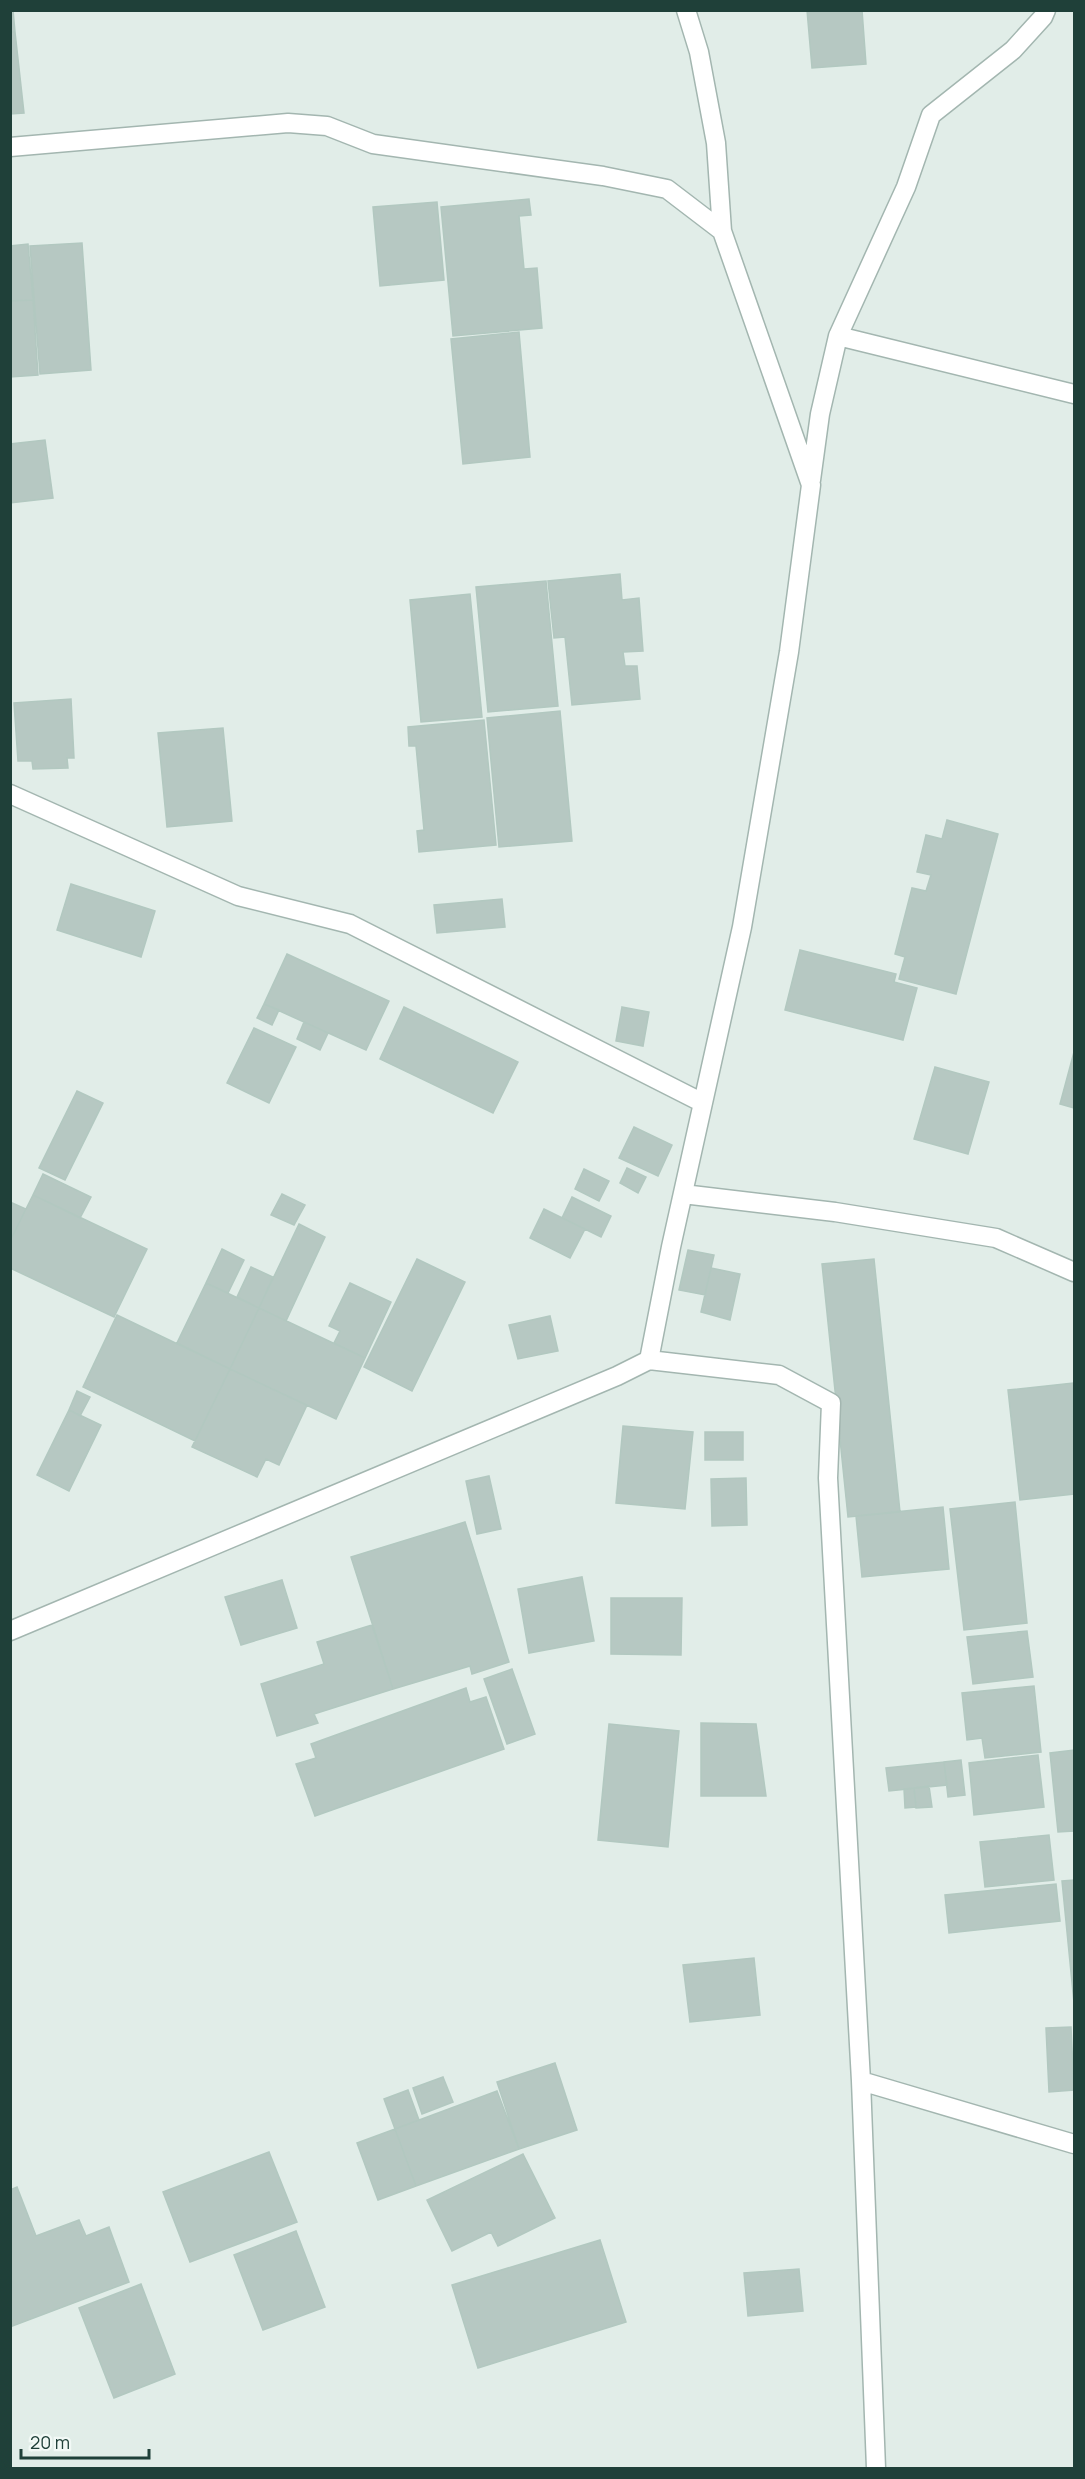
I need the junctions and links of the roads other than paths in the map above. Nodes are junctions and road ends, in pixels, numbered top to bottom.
1 (686, 10) edge
2 (1046, 10) edge
3 (10, 147) edge
4 (722, 231) junction
5 (838, 336) junction
6 (1074, 394) edge
7 (811, 484) junction
8 (10, 794) edge
9 (703, 1103) junction
10 (683, 1194) junction
11 (1074, 1272) edge
12 (648, 1360) junction
13 (10, 1631) edge
14 (861, 2081) junction
15 (1074, 2144) edge
16 (876, 2469) edge

1 - 4 street
2 - 5 street
3 - 4 street
4 - 7 street
5 - 6 street
5 - 7 street
7 - 9 street
8 - 9 street
9 - 10 street
10 - 11 street
10 - 12 street
12 - 13 street
12 - 14 street
14 - 15 street
14 - 16 street

